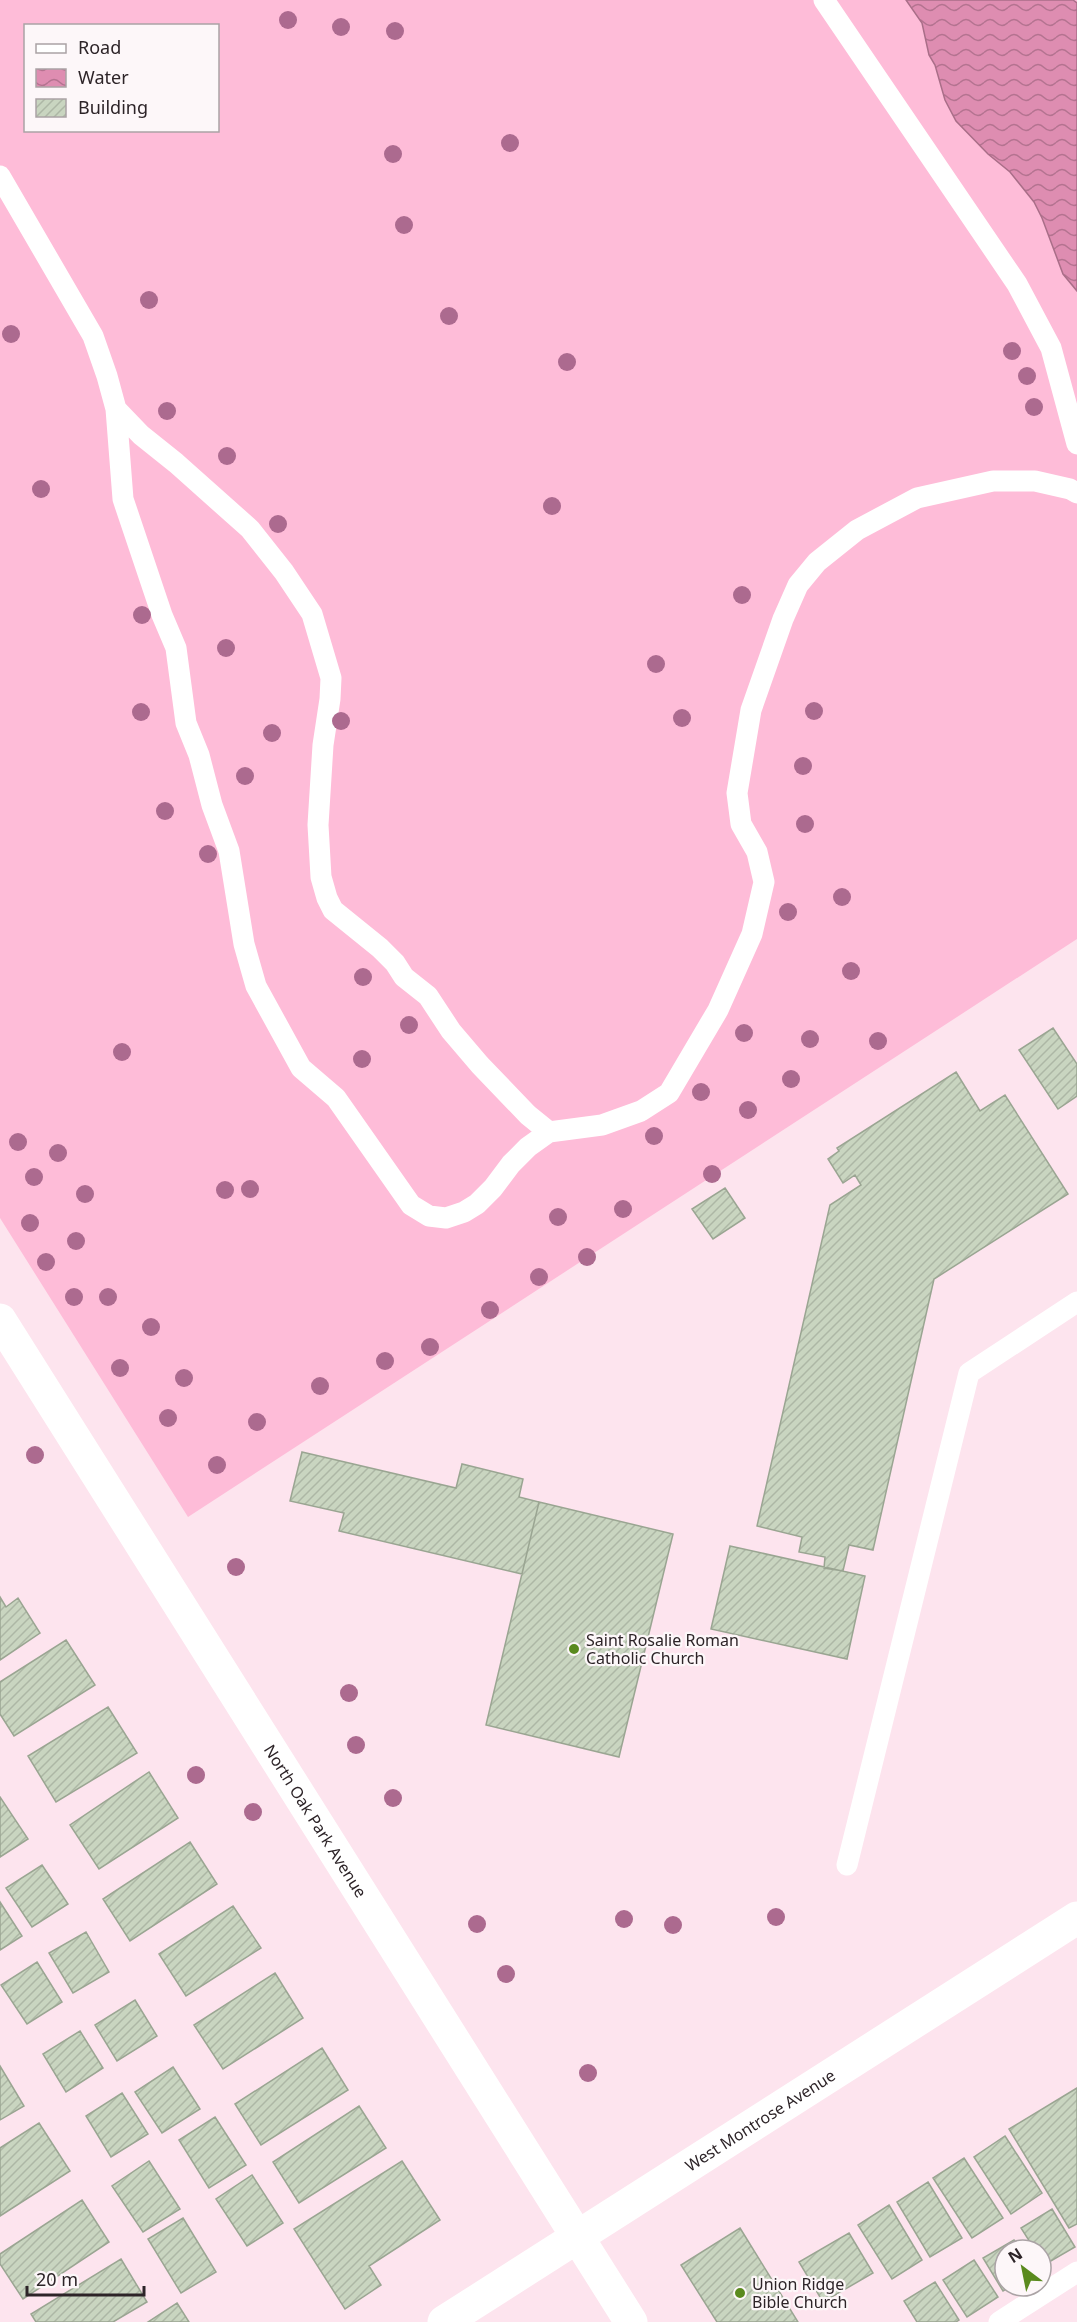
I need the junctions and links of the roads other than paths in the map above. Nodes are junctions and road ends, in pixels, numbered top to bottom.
1 (824, 0) edge
2 (0, 176) edge
3 (116, 409) junction
4 (1077, 444) edge
5 (1077, 493) edge
6 (549, 1132) junction
7 (1077, 1302) edge
8 (0, 1320) edge
9 (847, 1865) dead end
10 (1077, 1918) edge
11 (577, 2237) junction
12 (1077, 2272) edge
13 (444, 2322) edge
14 (631, 2322) edge
15 (999, 2322) edge

1 - 4 lane
2 - 3 lane
3 - 6 lane
3 - 6 lane
5 - 6 lane
7 - 9 lane
8 - 11 street, North Oak Park Avenue
10 - 11 street, West Montrose Avenue
11 - 13 street, West Montrose Avenue
11 - 14 street, North Oak Park Avenue
12 - 15 lane

